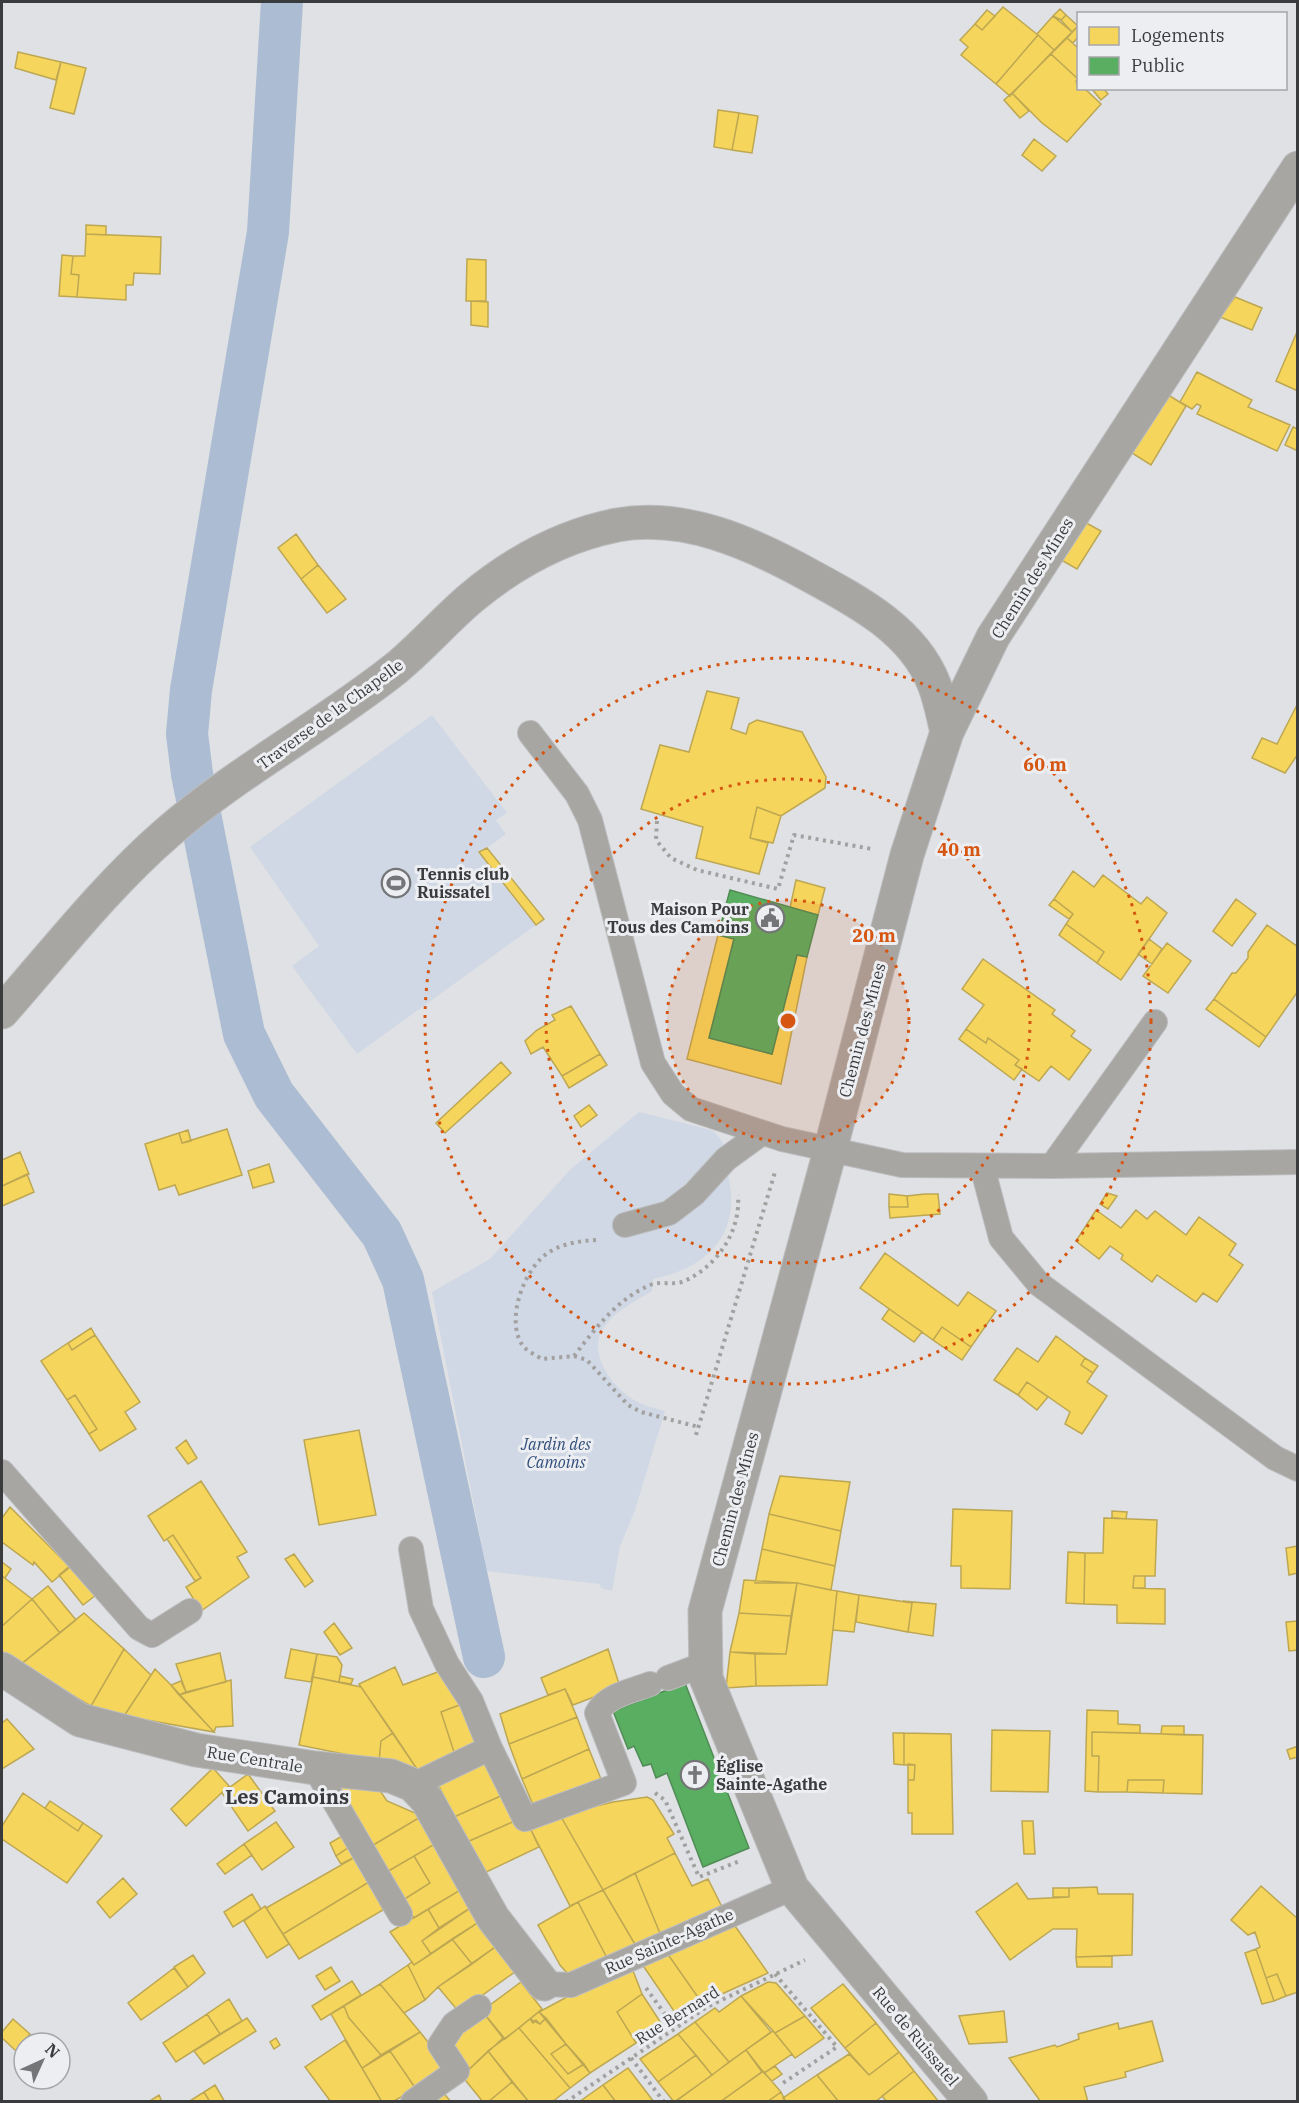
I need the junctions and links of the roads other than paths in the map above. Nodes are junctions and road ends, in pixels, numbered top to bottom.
1 (1298, 168) edge
2 (947, 732) junction
3 (530, 733) dead end
4 (2, 1012) edge
5 (1155, 1022) dead end
6 (772, 1136) junction
7 (830, 1151) junction
8 (1298, 1162) edge
9 (982, 1166) junction
10 (1052, 1166) junction
11 (625, 1225) road end
12 (1298, 1469) edge
13 (2, 1473) edge
14 (411, 1549) dead end
15 (190, 1611) dead end
16 (705, 1664) junction
17 (2, 1669) edge
18 (490, 1748) junction
19 (315, 1768) junction
20 (413, 1785) junction
21 (792, 1888) junction
22 (400, 1914) dead end
23 (544, 1984) joint
24 (479, 2007) dead end
25 (413, 2102) edge
26 (971, 2102) edge

1 - 2 street, Chemin des Mines
2 - 4 street, Traverse de la Chapelle
2 - 7 street, Chemin des Mines
3 - 6 lane
5 - 10 lane
6 - 7 lane
6 - 11 lane
7 - 9 lane
7 - 16 street, Chemin des Mines
8 - 10 lane
9 - 10 lane
9 - 12 lane
13 - 15 lane
14 - 18 lane
16 - 18 lane
16 - 21 street, Chemin des Mines
17 - 19 street, Rue Centrale
18 - 20 lane
19 - 20 street, Rue Centrale
19 - 22 lane
20 - 23 street
21 - 23 lane, Rue Sainte-Agathe
21 - 26 street, Rue de Ruissatel
24 - 25 lane

